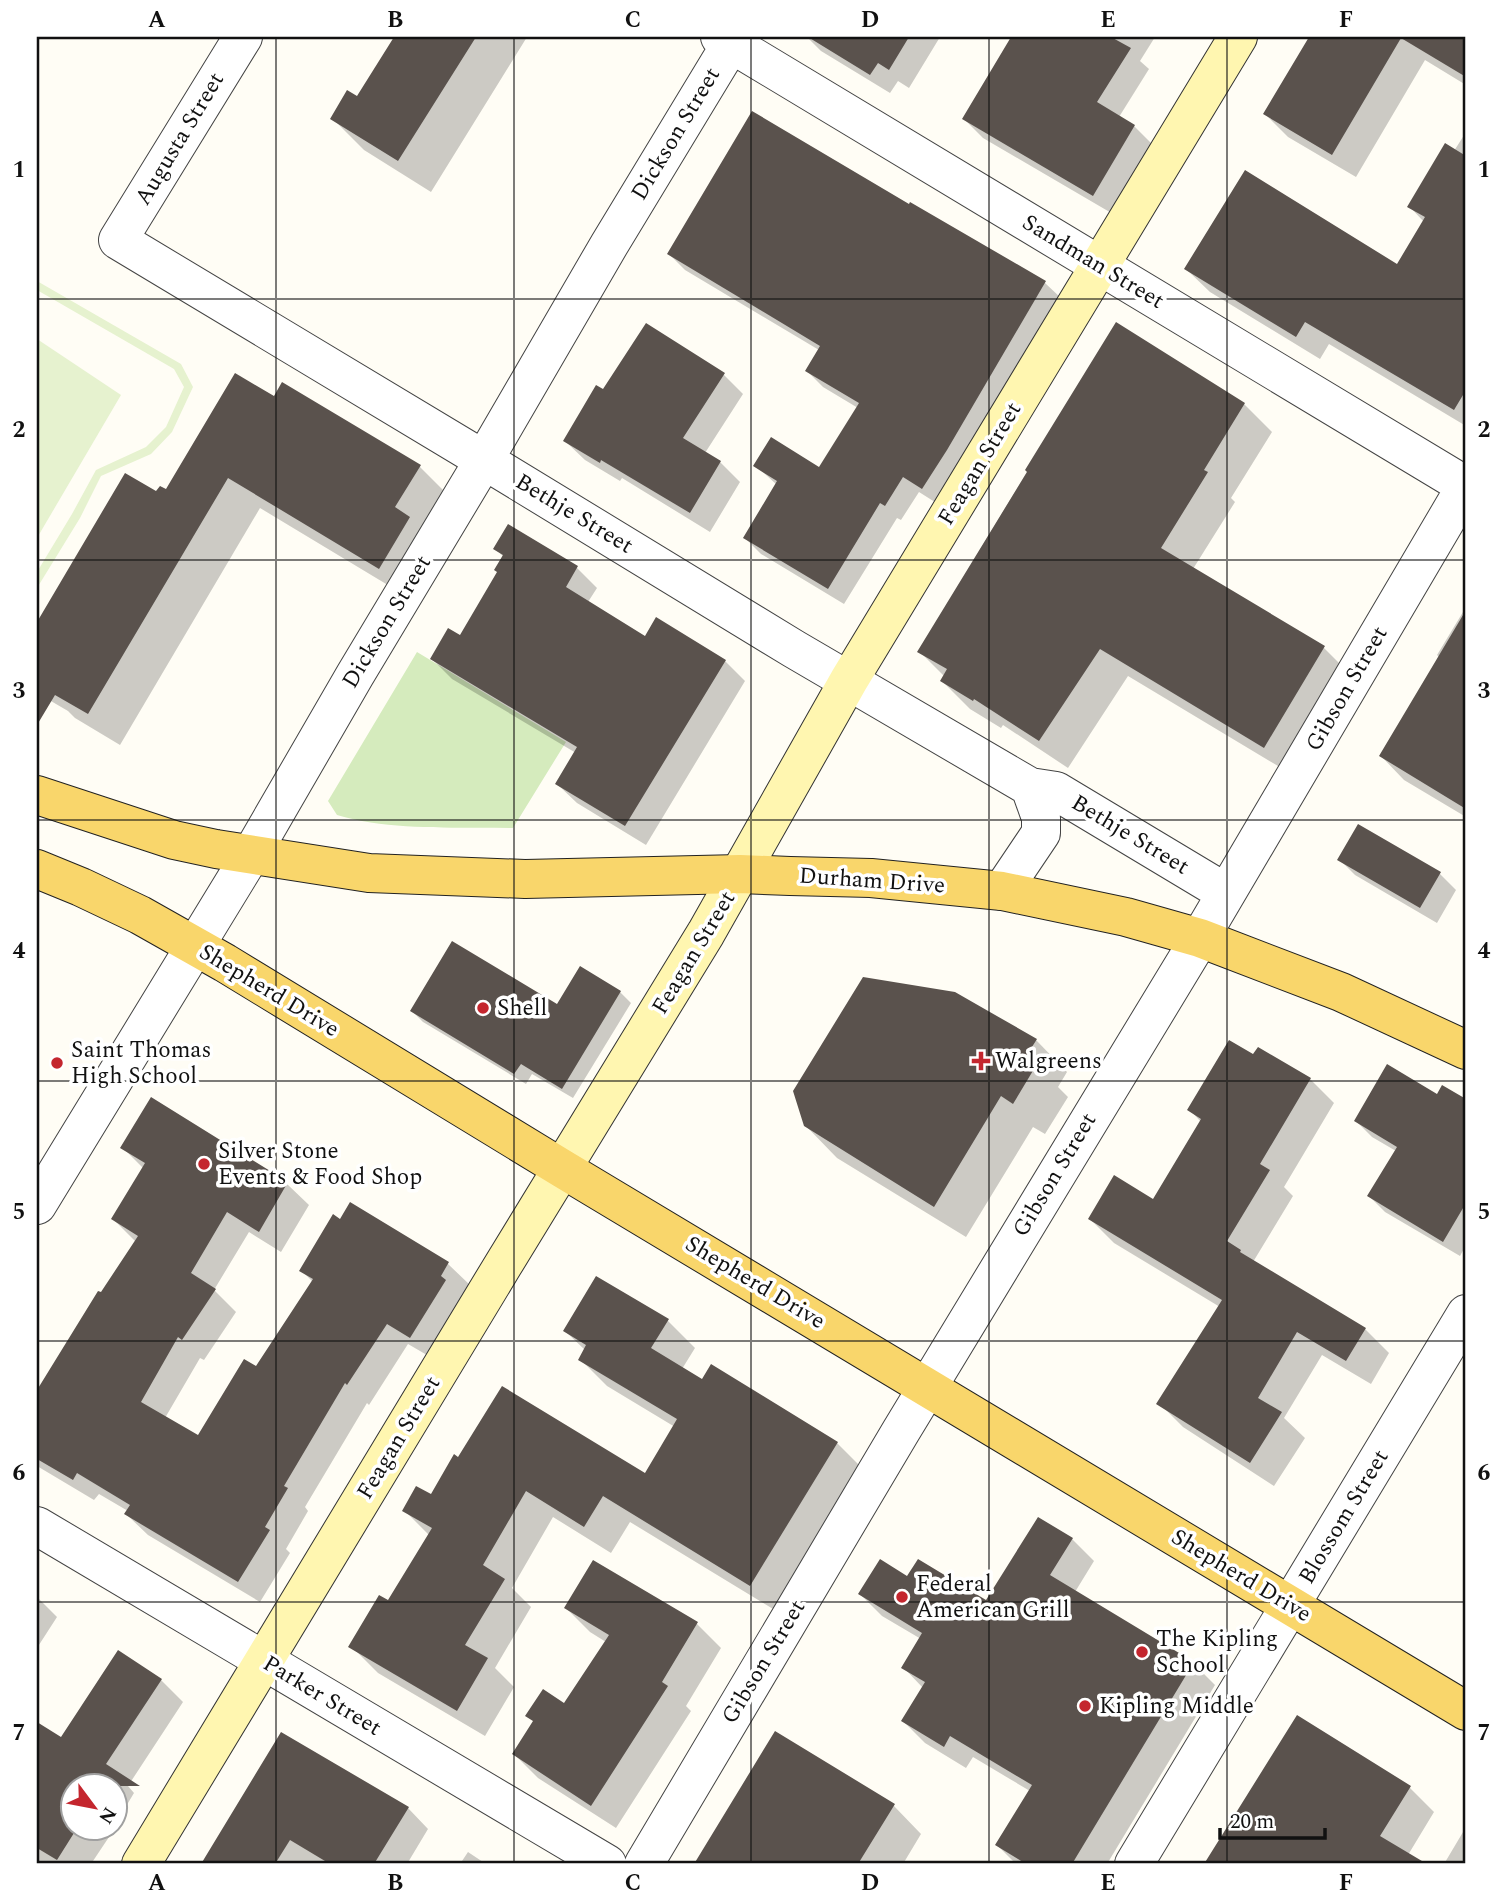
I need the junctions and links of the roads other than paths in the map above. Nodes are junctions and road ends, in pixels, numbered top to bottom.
1 (243, 37) edge
2 (1238, 37) edge
3 (729, 39) edge
4 (118, 240) joint
5 (1100, 266) junction
6 (484, 460) junction
7 (1466, 486) edge
8 (849, 680) junction
9 (1030, 787) junction
10 (37, 795) edge
11 (252, 853) junction
12 (37, 869) edge
13 (740, 874) junction
14 (1002, 891) junction
15 (1226, 893) junction
16 (1200, 938) junction
17 (195, 947) junction
18 (1466, 1050) edge
19 (563, 1169) junction
20 (37, 1205) edge
21 (1466, 1314) edge
22 (928, 1387) junction
23 (37, 1526) edge
24 (1292, 1606) junction
25 (264, 1662) junction
26 (1466, 1711) edge
27 (141, 1864) edge
28 (607, 1864) edge
29 (644, 1864) edge
30 (1134, 1864) edge

1 - 4 street, Augusta Street
2 - 5 street, Feagan Street
3 - 5 street, Sandman Street
3 - 6 street, Dickson Street
4 - 6 street, Bethje Street
5 - 7 street, Sandman Street
5 - 8 street, Feagan Street
6 - 8 street, Bethje Street
6 - 11 street, Dickson Street
7 - 15 street, Gibson Street
8 - 9 street, Bethje Street
8 - 13 street, Feagan Street
9 - 14 street, Bethje Street
9 - 15 street, Bethje Street
10 - 11 main road
11 - 13 main road, Durham Drive
11 - 17 street, Dickson Street
12 - 17 main road, Shepherd Drive
13 - 14 main road, Durham Drive
13 - 19 street, Feagan Street
14 - 16 main road, Durham Drive
15 - 16 street, Gibson Street
16 - 18 main road, Durham Drive
16 - 22 street, Gibson Street
17 - 19 main road, Shepherd Drive
17 - 20 street, Dickson Street
19 - 22 main road, Shepherd Drive
19 - 25 street, Feagan Street
21 - 24 street, Blossom Street
22 - 24 main road, Shepherd Drive
22 - 29 street, Gibson Street
23 - 25 street, Parker Street
24 - 26 main road, Shepherd Drive
24 - 30 street, Blossom Street
25 - 27 street, Feagan Street
25 - 28 street, Parker Street

